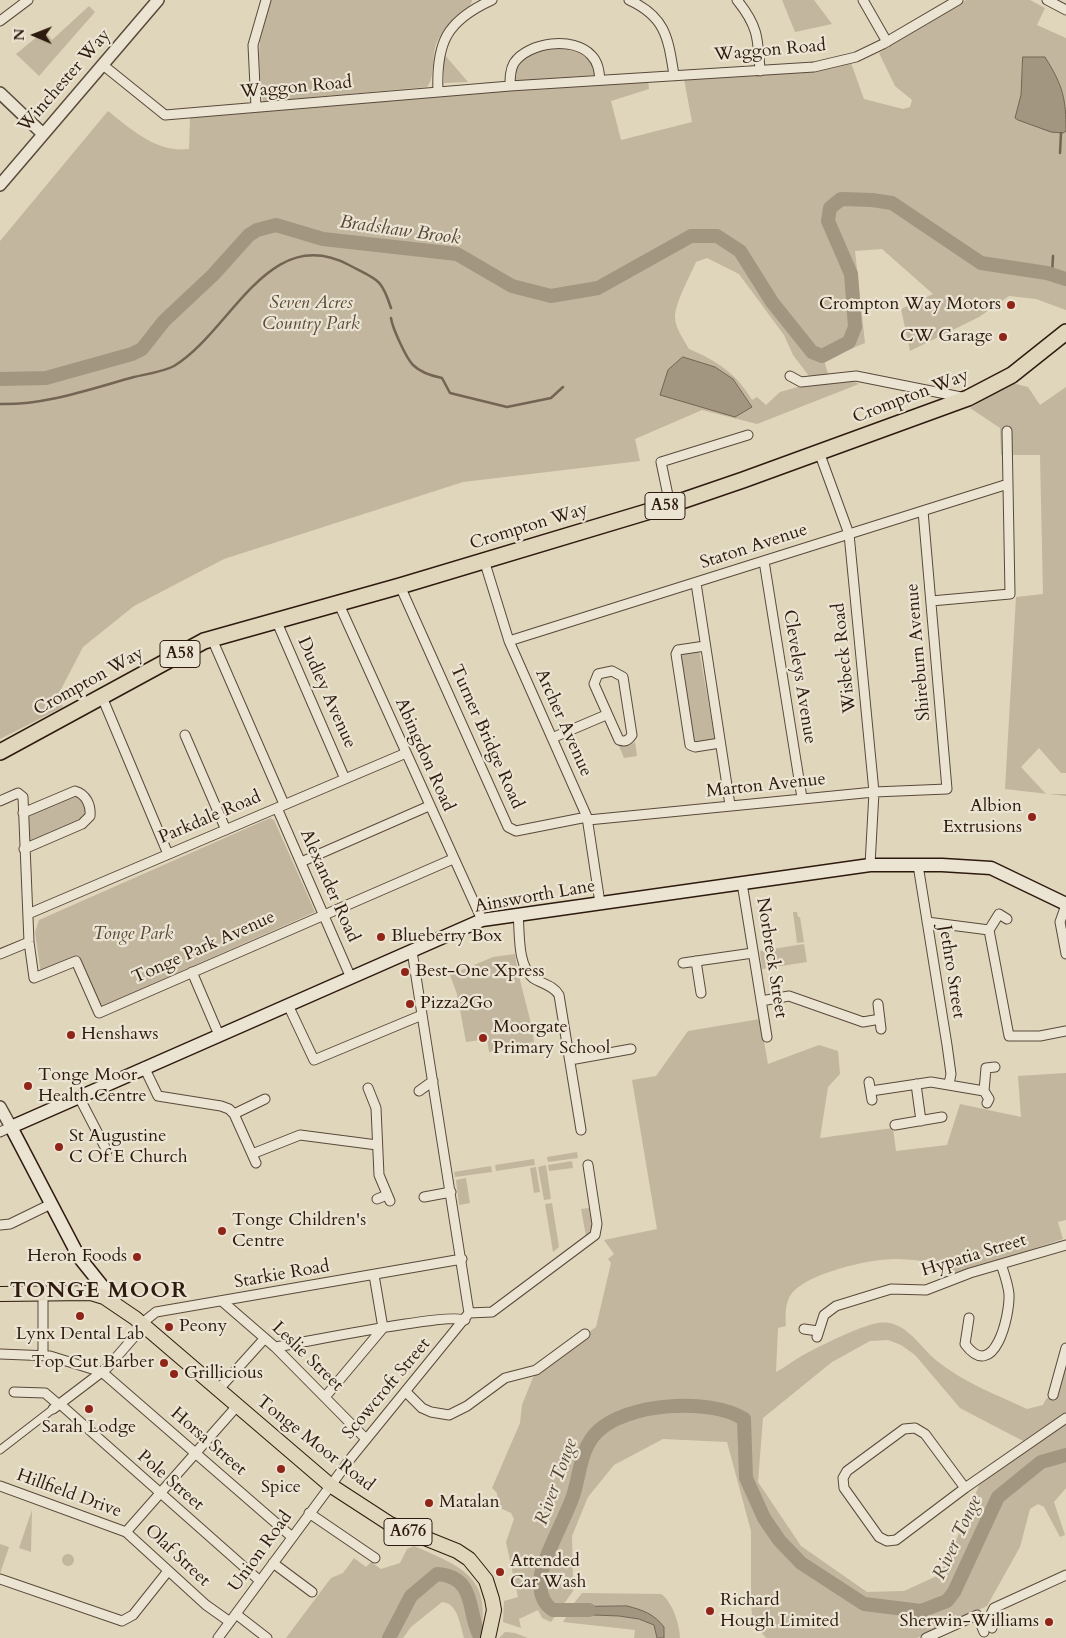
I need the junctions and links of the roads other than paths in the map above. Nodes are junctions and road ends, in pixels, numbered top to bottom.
1 (28, 0) edge
2 (158, 0) edge
3 (266, 0) edge
4 (629, 0) edge
5 (737, 0) edge
6 (863, 0) edge
7 (958, 0) edge
8 (1047, 0) edge
9 (486, 1) edge
10 (1065, 8) edge
11 (0, 21) edge
12 (887, 42) junction
13 (103, 65) junction
14 (760, 71) junction
15 (674, 75) junction
16 (600, 80) junction
17 (510, 86) junction
18 (438, 92) junction
19 (0, 93) edge
20 (256, 107) junction
21 (43, 134) junction
22 (0, 185) edge
23 (1066, 332) edge
24 (790, 376) dead end
25 (968, 398) junction
26 (1007, 431) dead end
27 (748, 435) dead end
28 (819, 452) junction
29 (1008, 484) junction
30 (670, 505) junction
31 (923, 511) junction
32 (849, 534) junction
33 (484, 560) junction
34 (764, 561) junction
35 (696, 583) junction
36 (400, 586) junction
37 (931, 601) junction
38 (338, 602) junction
39 (276, 620) junction
40 (212, 639) junction
41 (509, 640) junction
42 (705, 646) junction
43 (102, 697) junction
44 (606, 716) junction
45 (185, 735) dead end
46 (552, 738) junction
47 (720, 743) junction
48 (0, 752) edge
49 (406, 753) junction
50 (345, 778) junction
51 (947, 789) joint
52 (874, 792) junction
53 (802, 798) junction
54 (0, 801) edge
55 (730, 805) junction
56 (281, 806) junction
57 (429, 806) junction
58 (24, 813) junction
59 (588, 819) junction
60 (226, 830) junction
61 (24, 849) junction
62 (168, 854) junction
63 (453, 859) junction
64 (301, 862) junction
65 (918, 864) junction
66 (870, 865) junction
67 (742, 884) junction
68 (600, 903) junction
69 (1066, 904) edge
70 (28, 914) junction
71 (323, 914) junction
72 (518, 914) junction
73 (1007, 919) dead end
74 (482, 920) junction
75 (927, 922) junction
76 (990, 930) junction
77 (29, 942) junction
78 (412, 950) junction
79 (1066, 953) edge
80 (0, 954) edge
81 (753, 954) junction
82 (696, 961) junction
83 (683, 963) dead end
84 (192, 972) junction
85 (351, 978) junction
86 (701, 993) dead end
87 (761, 1001) junction
88 (878, 1004) dead end
89 (288, 1005) junction
90 (422, 1015) junction
91 (1066, 1032) edge
92 (218, 1035) junction
93 (767, 1037) dead end
94 (631, 1049) dead end
95 (570, 1060) junction
96 (144, 1067) junction
97 (995, 1067) dead end
98 (433, 1081) junction
99 (916, 1084) junction
100 (949, 1084) junction
101 (368, 1088) dead end
102 (419, 1091) dead end
103 (871, 1091) dead end
104 (984, 1091) junction
105 (79, 1097) junction
106 (265, 1099) dead end
107 (988, 1103) dead end
108 (0, 1107) edge
109 (234, 1114) junction
110 (942, 1117) dead end
111 (921, 1121) junction
112 (896, 1125) dead end
113 (5, 1130) edge
114 (581, 1130) dead end
115 (377, 1145) junction
116 (107, 1151) dead end
117 (252, 1154) junction
118 (256, 1163) dead end
119 (588, 1165) dead end
120 (451, 1192) junction
121 (424, 1197) dead end
122 (377, 1199) dead end
123 (50, 1205) junction
124 (0, 1224) edge
125 (1066, 1245) edge
126 (462, 1259) junction
127 (1001, 1264) junction
128 (89, 1272) junction
129 (374, 1275) junction
130 (0, 1294) edge
131 (48, 1295) junction
132 (88, 1297) junction
133 (222, 1302) junction
134 (120, 1309) junction
135 (467, 1317) junction
136 (969, 1318) dead end
137 (142, 1324) junction
138 (383, 1328) junction
139 (955, 1328) dead end
140 (804, 1329) dead end
141 (966, 1331) junction
142 (585, 1334) dead end
143 (134, 1337) dead end
144 (265, 1338) junction
145 (275, 1347) junction
146 (1066, 1348) edge
147 (0, 1354) edge
148 (43, 1354) junction
149 (102, 1372) junction
150 (218, 1389) junction
151 (14, 1392) dead end
152 (406, 1392) junction
153 (1053, 1395) dead end
154 (325, 1397) junction
155 (57, 1406) junction
156 (237, 1406) junction
157 (1066, 1418) edge
158 (366, 1439) junction
159 (0, 1450) edge
160 (196, 1453) junction
161 (330, 1485) junction
162 (0, 1486) edge
163 (965, 1488) junction
164 (160, 1494) junction
165 (309, 1513) junction
166 (126, 1532) junction
167 (292, 1537) junction
168 (369, 1557) dead end
169 (273, 1563) junction
170 (168, 1571) junction
171 (1066, 1575) edge
172 (0, 1579) edge
173 (260, 1581) junction
174 (306, 1591) dead end
175 (233, 1618) junction
176 (490, 1632) edge
177 (218, 1638) edge
178 (265, 1638) edge
179 (926, 1638) edge

1 - 11 street
2 - 13 street, Winchester Way
3 - 20 street
4 - 15 street
5 - 14 street
6 - 12 street
7 - 12 street, Waggon Road
8 - 10 street
9 - 18 street
12 - 14 street, Waggon Road
13 - 20 street, Waggon Road
13 - 21 street, Winchester Way
14 - 15 street, Waggon Road
15 - 16 street, Waggon Road
16 - 17 street, Waggon Road
16 - 17 street
17 - 18 street, Waggon Road
18 - 20 street, Waggon Road
19 - 21 street
21 - 22 street, Winchester Way
23 - 25 highway, Crompton Way / A58
24 - 25 street
25 - 28 highway, Crompton Way / A58
26 - 29 street
27 - 30 street
28 - 30 highway, Crompton Way / A58
28 - 32 street, Wisbeck Road
29 - 31 street, Staton Avenue
29 - 37 street
30 - 33 highway, Crompton Way / A58
31 - 32 street, Staton Avenue
31 - 37 street, Shireburn Avenue
32 - 34 street, Staton Avenue
32 - 52 street, Wisbeck Road
33 - 36 highway, Crompton Way / A58
33 - 41 street, Archer Avenue
34 - 35 street, Staton Avenue
34 - 53 street, Cleveleys Avenue
35 - 41 street, Staton Avenue
35 - 42 street
36 - 38 highway, Crompton Way / A58
36 - 59 street, Turner Bridge Road
37 - 51 street, Shireburn Avenue
38 - 39 highway, Crompton Way / A58
38 - 49 street, Abingdon Road
39 - 40 highway, Crompton Way / A58
39 - 50 street, Dudley Avenue
40 - 43 highway, Crompton Way / A58
40 - 56 street, Alexander Road
41 - 46 street, Archer Avenue
42 - 47 street
42 - 47 street
43 - 48 highway, Crompton Way / A58
43 - 62 street
44 - 44 street
44 - 46 street
45 - 60 street
46 - 59 street, Archer Avenue
47 - 55 street
49 - 50 street, Parkdale Road
49 - 57 street, Abingdon Road
50 - 56 street, Parkdale Road
51 - 52 street, Marton Avenue
52 - 53 street, Marton Avenue
52 - 66 street, Wisbeck Road
53 - 55 street, Marton Avenue
54 - 58 street
55 - 59 street, Marton Avenue
56 - 60 street, Parkdale Road
56 - 64 street, Alexander Road
57 - 63 street, Abingdon Road
57 - 64 street
58 - 61 street
58 - 61 street
59 - 68 street, Archer Avenue
60 - 62 street, Parkdale Road
61 - 70 street
62 - 70 street, Parkdale Road
63 - 71 street, Tonge Park Avenue
63 - 74 street, Abingdon Road
64 - 71 street, Alexander Road
65 - 66 main road, Ainsworth Lane
65 - 69 main road, Ainsworth Lane
65 - 75 street, Jethro Street
66 - 67 main road, Ainsworth Lane
67 - 68 main road, Ainsworth Lane
67 - 81 street, Norbreck Street
68 - 72 main road, Ainsworth Lane
69 - 79 street
70 - 77 street
71 - 84 street, Tonge Park Avenue
71 - 85 street, Alexander Road
72 - 74 main road, Ainsworth Lane
72 - 95 street
73 - 76 street
74 - 78 main road, Ainsworth Lane
75 - 76 street
75 - 100 street, Jethro Street
76 - 91 street
77 - 80 street
77 - 84 street, Tonge Park Avenue
78 - 85 main road, Ainsworth Lane
78 - 90 street
81 - 82 street
81 - 87 street, Norbreck Street
82 - 83 street
82 - 86 street
84 - 92 street
85 - 89 main road, Ainsworth Lane
87 - 88 street
87 - 93 street, Norbreck Street
89 - 90 street
89 - 92 main road, Ainsworth Lane
90 - 98 street
92 - 96 main road, Ainsworth Lane
94 - 95 street
95 - 114 street
96 - 105 main road, Ainsworth Lane
96 - 109 street
97 - 104 street
98 - 102 street
98 - 120 street
99 - 100 street
99 - 103 street
99 - 111 street
100 - 104 street
101 - 115 street
104 - 107 street
105 - 113 main road, Ainsworth Lane
105 - 116 street
106 - 109 street
108 - 113 street
109 - 117 street
110 - 111 street
111 - 112 street
113 - 123 main road
115 - 117 street
115 - 122 street
117 - 118 street
119 - 135 street
120 - 121 street
120 - 126 street
123 - 124 street
123 - 128 main road
125 - 127 street, Hypatia Street
126 - 129 street, Starkie Road
126 - 135 street
127 - 140 street, Hypatia Street
127 - 141 street
128 - 132 main road
128 - 134 main road
129 - 133 street, Starkie Road
129 - 138 street
130 - 131 main road, Tonge Moor Road / A676
131 - 132 main road, Tonge Moor Road / A676
131 - 148 street
132 - 134 main road, Tonge Moor Road / A676
133 - 137 street, Starkie Road
133 - 144 street, Leslie Street
134 - 137 main road, Tonge Moor Road / A676
135 - 138 street
135 - 152 street, Scowcroft Street
136 - 141 street
137 - 150 main road, Tonge Moor Road / A676
138 - 145 street
138 - 154 street
139 - 141 street
142 - 152 street
143 - 149 street
144 - 145 street, Leslie Street
144 - 150 street
145 - 154 street, Leslie Street
146 - 153 street
147 - 148 street
148 - 149 street
149 - 155 street
149 - 160 street, Horsa Street
150 - 156 main road, Tonge Moor Road / A676
151 - 155 street, Pole Street
152 - 158 street, Scowcroft Street
154 - 158 street, Leslie Street
155 - 159 street
155 - 164 street, Pole Street
156 - 160 street
156 - 161 main road, Tonge Moor Road / A676
157 - 163 street
158 - 161 street, Scowcroft Street
160 - 164 street
160 - 167 street, Horsa Street
161 - 165 street, Union Road
161 - 176 main road, Tonge Moor Road / A676
162 - 166 street, Hillfield Drive
163 - 163 street
164 - 166 street
164 - 173 street, Pole Street
165 - 167 street, Union Road
165 - 168 street
166 - 170 street, Olaf Street
167 - 169 street, Union Road
169 - 173 street, Union Road
169 - 174 street
170 - 172 street
170 - 175 street, Olaf Street
171 - 179 street
173 - 175 street, Union Road
175 - 177 street, Union Road
175 - 178 street, Olaf Street

